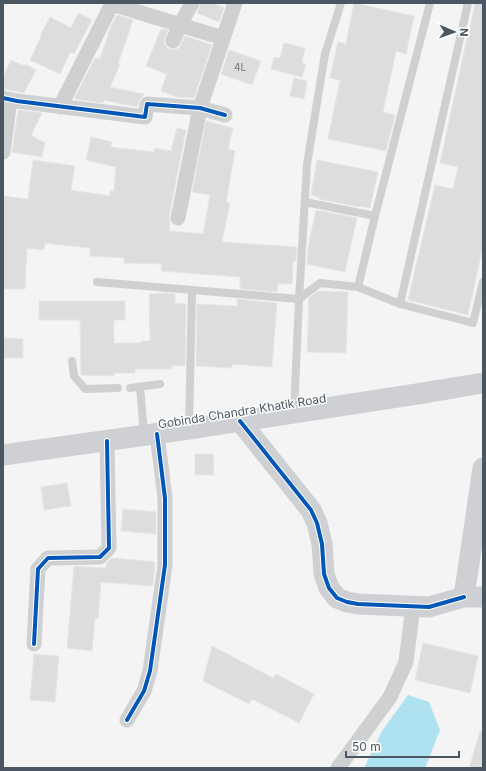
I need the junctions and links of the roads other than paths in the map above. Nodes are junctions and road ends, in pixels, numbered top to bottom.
1 (192, 3) edge
2 (235, 3) edge
3 (341, 3) edge
4 (430, 3) edge
5 (468, 3) edge
6 (111, 4) edge
7 (180, 25) junction
8 (223, 38) junction
9 (173, 41) dead end
10 (7, 99) edge
11 (60, 107) junction
12 (200, 108) junction
13 (225, 115) dead end
14 (3, 152) edge
15 (305, 202) junction
16 (375, 216) junction
17 (178, 218) dead end
18 (97, 282) dead end
19 (483, 282) edge
20 (358, 287) junction
21 (192, 290) junction
22 (299, 299) junction
23 (400, 304) junction
24 (72, 361) dead end
25 (483, 383) edge
26 (160, 384) dead end
27 (140, 387) junction
28 (118, 388) dead end
29 (130, 388) dead end
30 (294, 413) junction
31 (240, 421) junction
32 (189, 429) junction
33 (151, 434) junction
34 (107, 441) junction
35 (3, 455) edge
36 (483, 468) edge
37 (474, 597) edge
38 (413, 606) junction
39 (34, 644) dead end
40 (127, 720) dead end
41 (338, 768) edge

1 - 7 street
2 - 8 street
3 - 15 lane
4 - 16 lane
5 - 23 lane
6 - 7 street
6 - 11 street
7 - 8 street
7 - 9 street
8 - 12 street
10 - 11 street
10 - 14 street
11 - 12 street
12 - 13 street
12 - 17 street
15 - 16 lane
15 - 22 lane
16 - 20 lane
18 - 21 lane
19 - 23 lane
20 - 22 lane
20 - 23 lane
21 - 22 lane
21 - 32 lane
22 - 30 lane
24 - 28 lane
25 - 30 main road, Gobinda Chandra Khatik Road
26 - 27 lane
27 - 29 lane
27 - 33 lane
30 - 31 main road, Gobinda Chandra Khatik Road
31 - 32 main road, Gobinda Chandra Khatik Road
31 - 38 main road
32 - 33 main road, Gobinda Chandra Khatik Road
33 - 34 main road, Gobinda Chandra Khatik Road
33 - 40 street
34 - 35 main road, Gobinda Chandra Khatik Road
34 - 39 street
36 - 37 main road
37 - 38 main road
38 - 41 street

